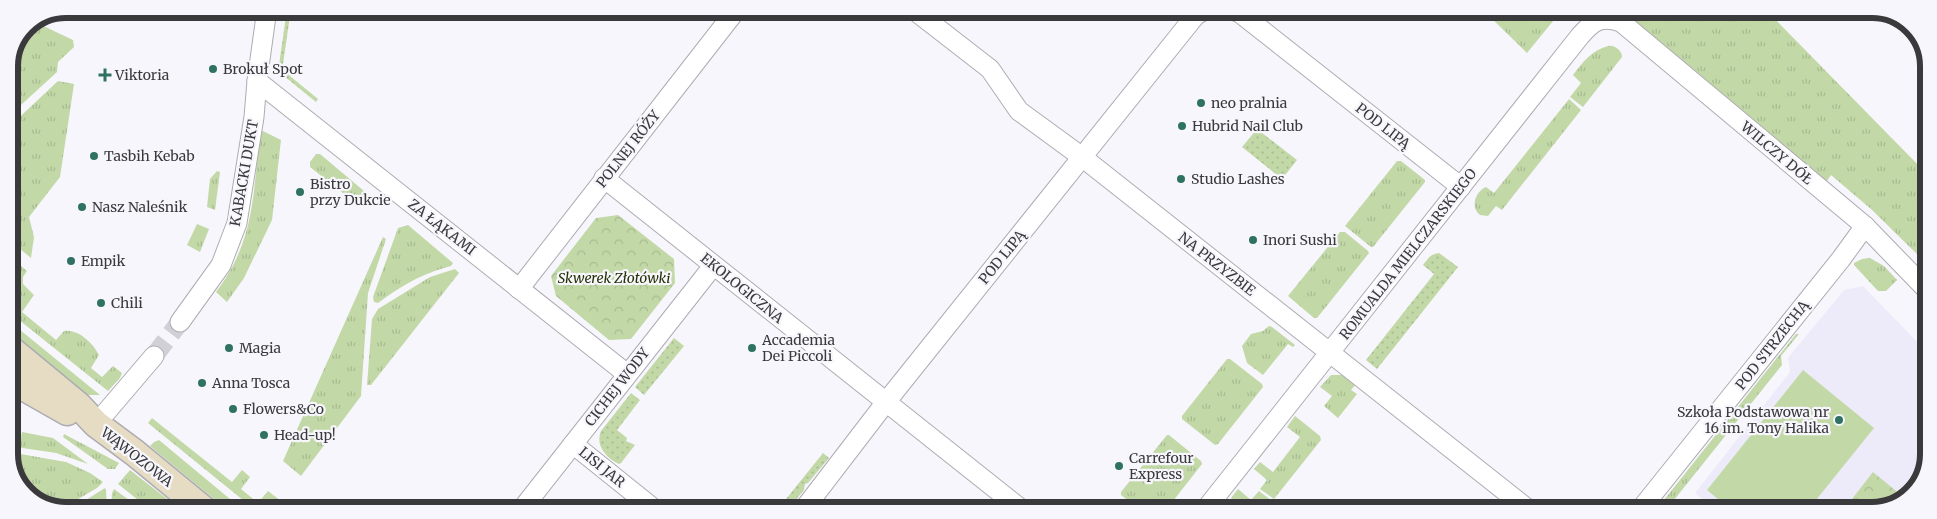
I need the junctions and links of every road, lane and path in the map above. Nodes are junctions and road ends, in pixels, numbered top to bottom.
1 (266, 18) edge
2 (731, 18) edge
3 (924, 18) edge
4 (1193, 18) edge
5 (1246, 18) edge
6 (1621, 22) joint
7 (256, 81) junction
8 (1082, 157) junction
9 (604, 178) junction
10 (1461, 188) junction
11 (1865, 226) junction
12 (713, 266) junction
13 (1920, 282) edge
14 (519, 289) junction
15 (180, 322) tunnel mouth
16 (1330, 353) junction
17 (18, 355) edge
18 (154, 356) tunnel mouth
19 (627, 374) junction
20 (18, 385) edge
21 (886, 402) junction
22 (96, 424) junction
23 (573, 444) junction
24 (195, 502) edge
25 (527, 502) edge
26 (645, 502) edge
27 (809, 502) edge
28 (1012, 502) edge
29 (1211, 502) edge
30 (1519, 502) edge
31 (1646, 502) edge

1 - 7 street, KABACKI DUKT
2 - 9 street, POLNEJ RÓŻY
3 - 8 street, NA PRZYZBIE
4 - 8 street, POD LIPĄ
5 - 10 street, POD LIPĄ
6 - 10 street, ROMUALDA MIELCZARSKIEGO
6 - 11 street, WILCZY DÓŁ
7 - 14 street, ZA ŁĄKAMI
7 - 15 street, KABACKI DUKT
8 - 16 street, NA PRZYZBIE
8 - 21 street, POD LIPĄ
9 - 12 street, EKOLOGICZNA
9 - 14 street, POLNEJ RÓŻY
10 - 16 street, ROMUALDA MIELCZARSKIEGO
11 - 13 street, WILCZY DÓŁ
11 - 31 street, POD STRZECHĄ
12 - 19 street, CICHEJ WODY
12 - 21 street, EKOLOGICZNA
14 - 19 street, ZA ŁĄKAMI
16 - 29 street, ROMUALDA MIELCZARSKIEGO
16 - 30 street, NA PRZYZBIE
17 - 22 street, WĄWOZOWA
18 - 22 street
19 - 23 street, CICHEJ WODY
20 - 22 street, WĄWOZOWA
21 - 27 street, POD LIPĄ
21 - 28 street, EKOLOGICZNA
22 - 24 street, WĄWOZOWA
23 - 25 street, CICHEJ WODY
23 - 26 street, LISI JAR

